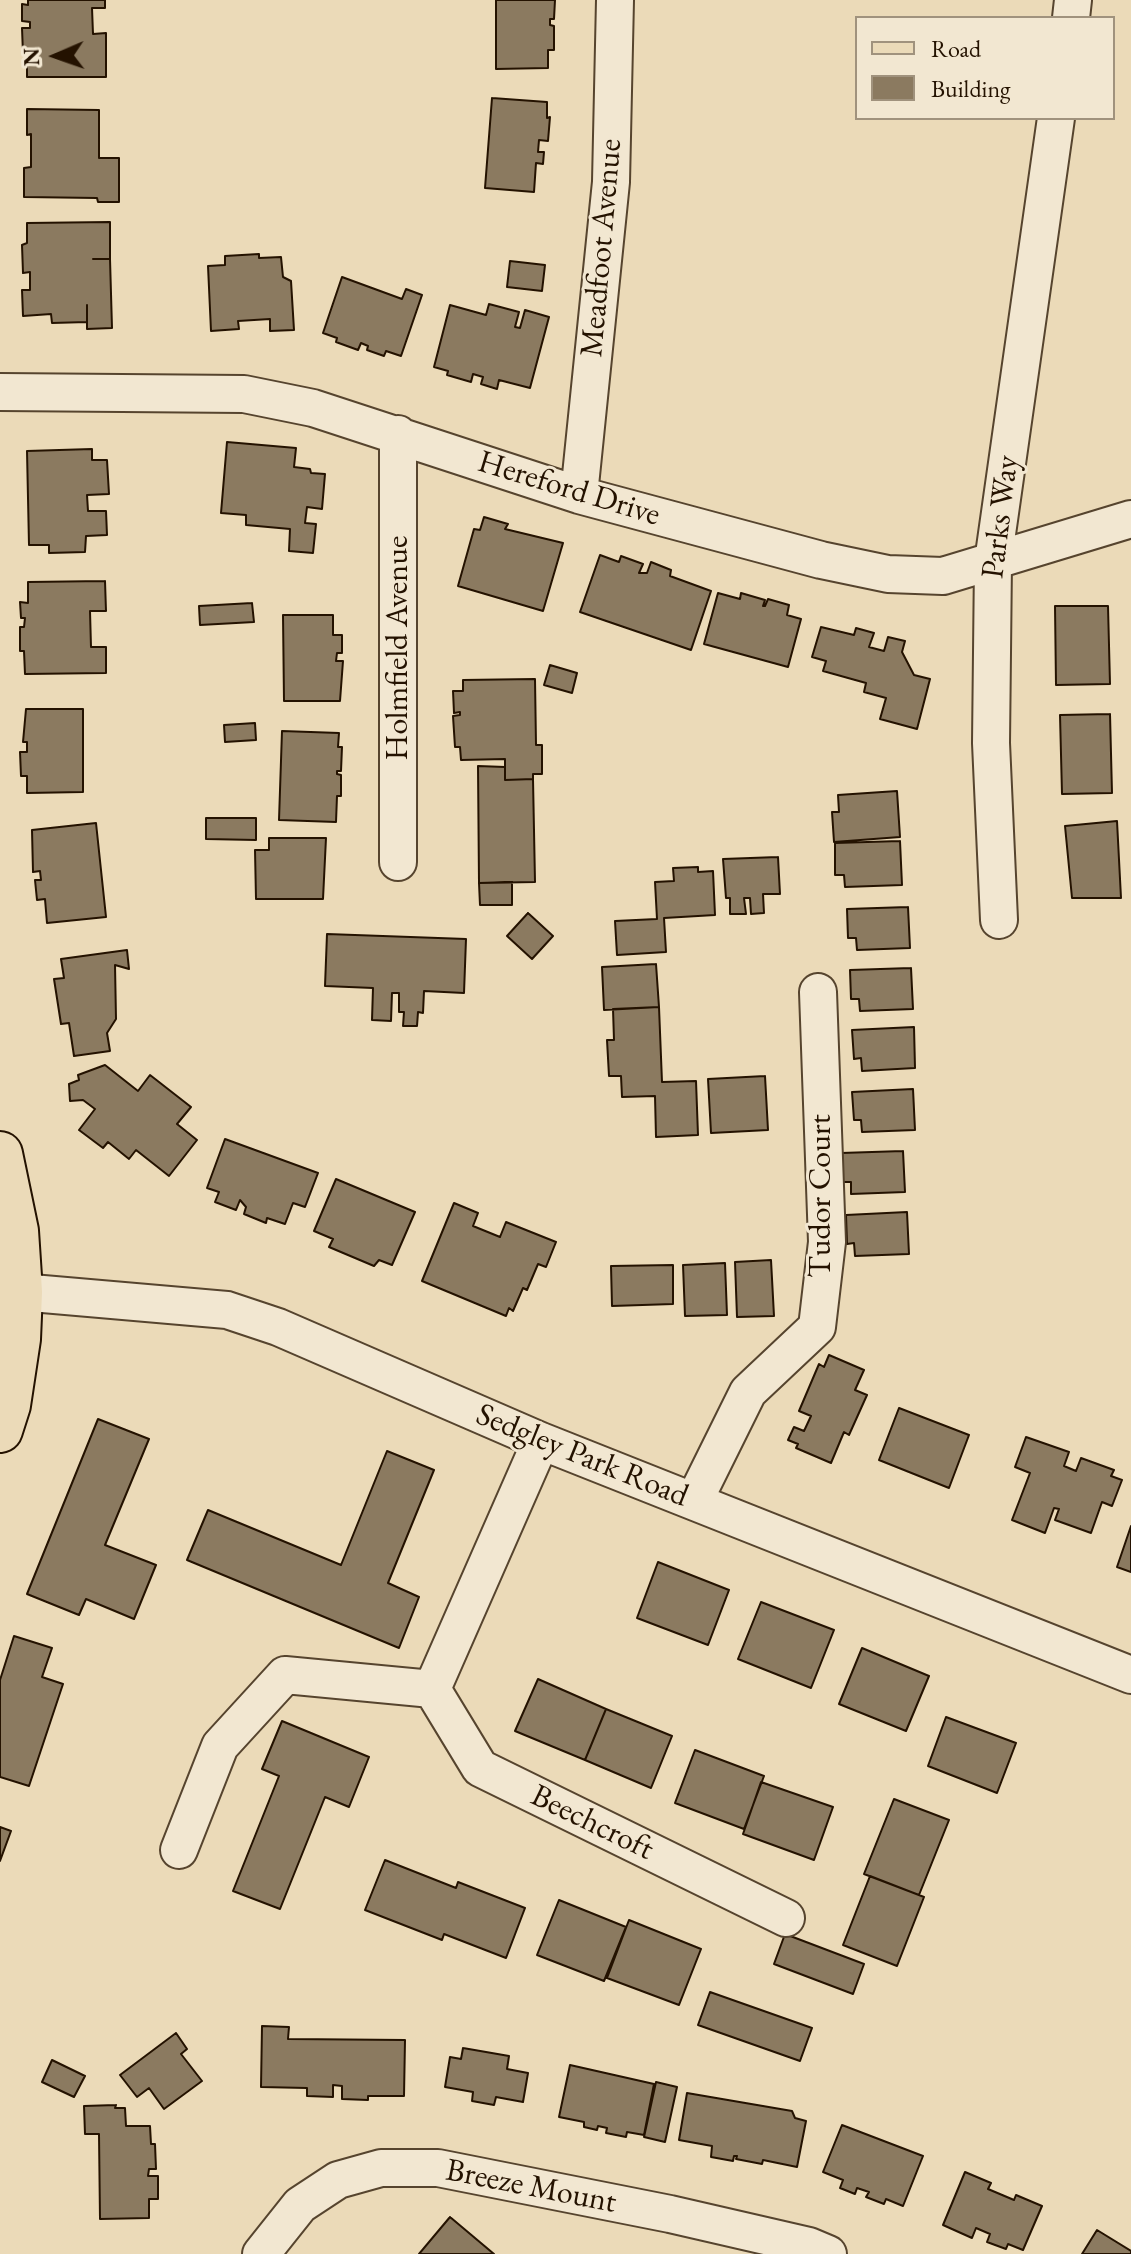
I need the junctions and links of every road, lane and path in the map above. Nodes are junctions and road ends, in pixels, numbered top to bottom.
1 (615, 0) edge
2 (1056, 120) edge
3 (0, 392) edge
4 (398, 434) junction
5 (579, 495) junction
6 (1131, 519) edge
7 (993, 562) junction
8 (398, 862) dead end
9 (999, 920) dead end
10 (818, 992) dead end
11 (0, 1154) edge
12 (20, 1292) junction
13 (0, 1430) edge
14 (541, 1441) junction
15 (694, 1501) junction
16 (1131, 1675) edge
17 (432, 1689) junction
18 (179, 1850) dead end
19 (786, 1918) dead end
20 (265, 2253) edge
21 (828, 2254) edge

1 - 5 street, Meadfoot Avenue
2 - 7 street, Parks Way
3 - 4 street, Hereford Drive
4 - 5 street, Hereford Drive
4 - 8 street, Holmfield Avenue
5 - 7 street, Hereford Drive
6 - 7 street, Hereford Drive
7 - 9 street, Parks Way
10 - 15 street, Tudor Court
11 - 12 main road
12 - 13 main road
12 - 14 street, Sedgley Park Road
14 - 15 street, Sedgley Park Road
14 - 17 street
15 - 16 street, Sedgley Park Road
17 - 18 street
17 - 19 street, Beechcroft
20 - 21 street, Breeze Mount

